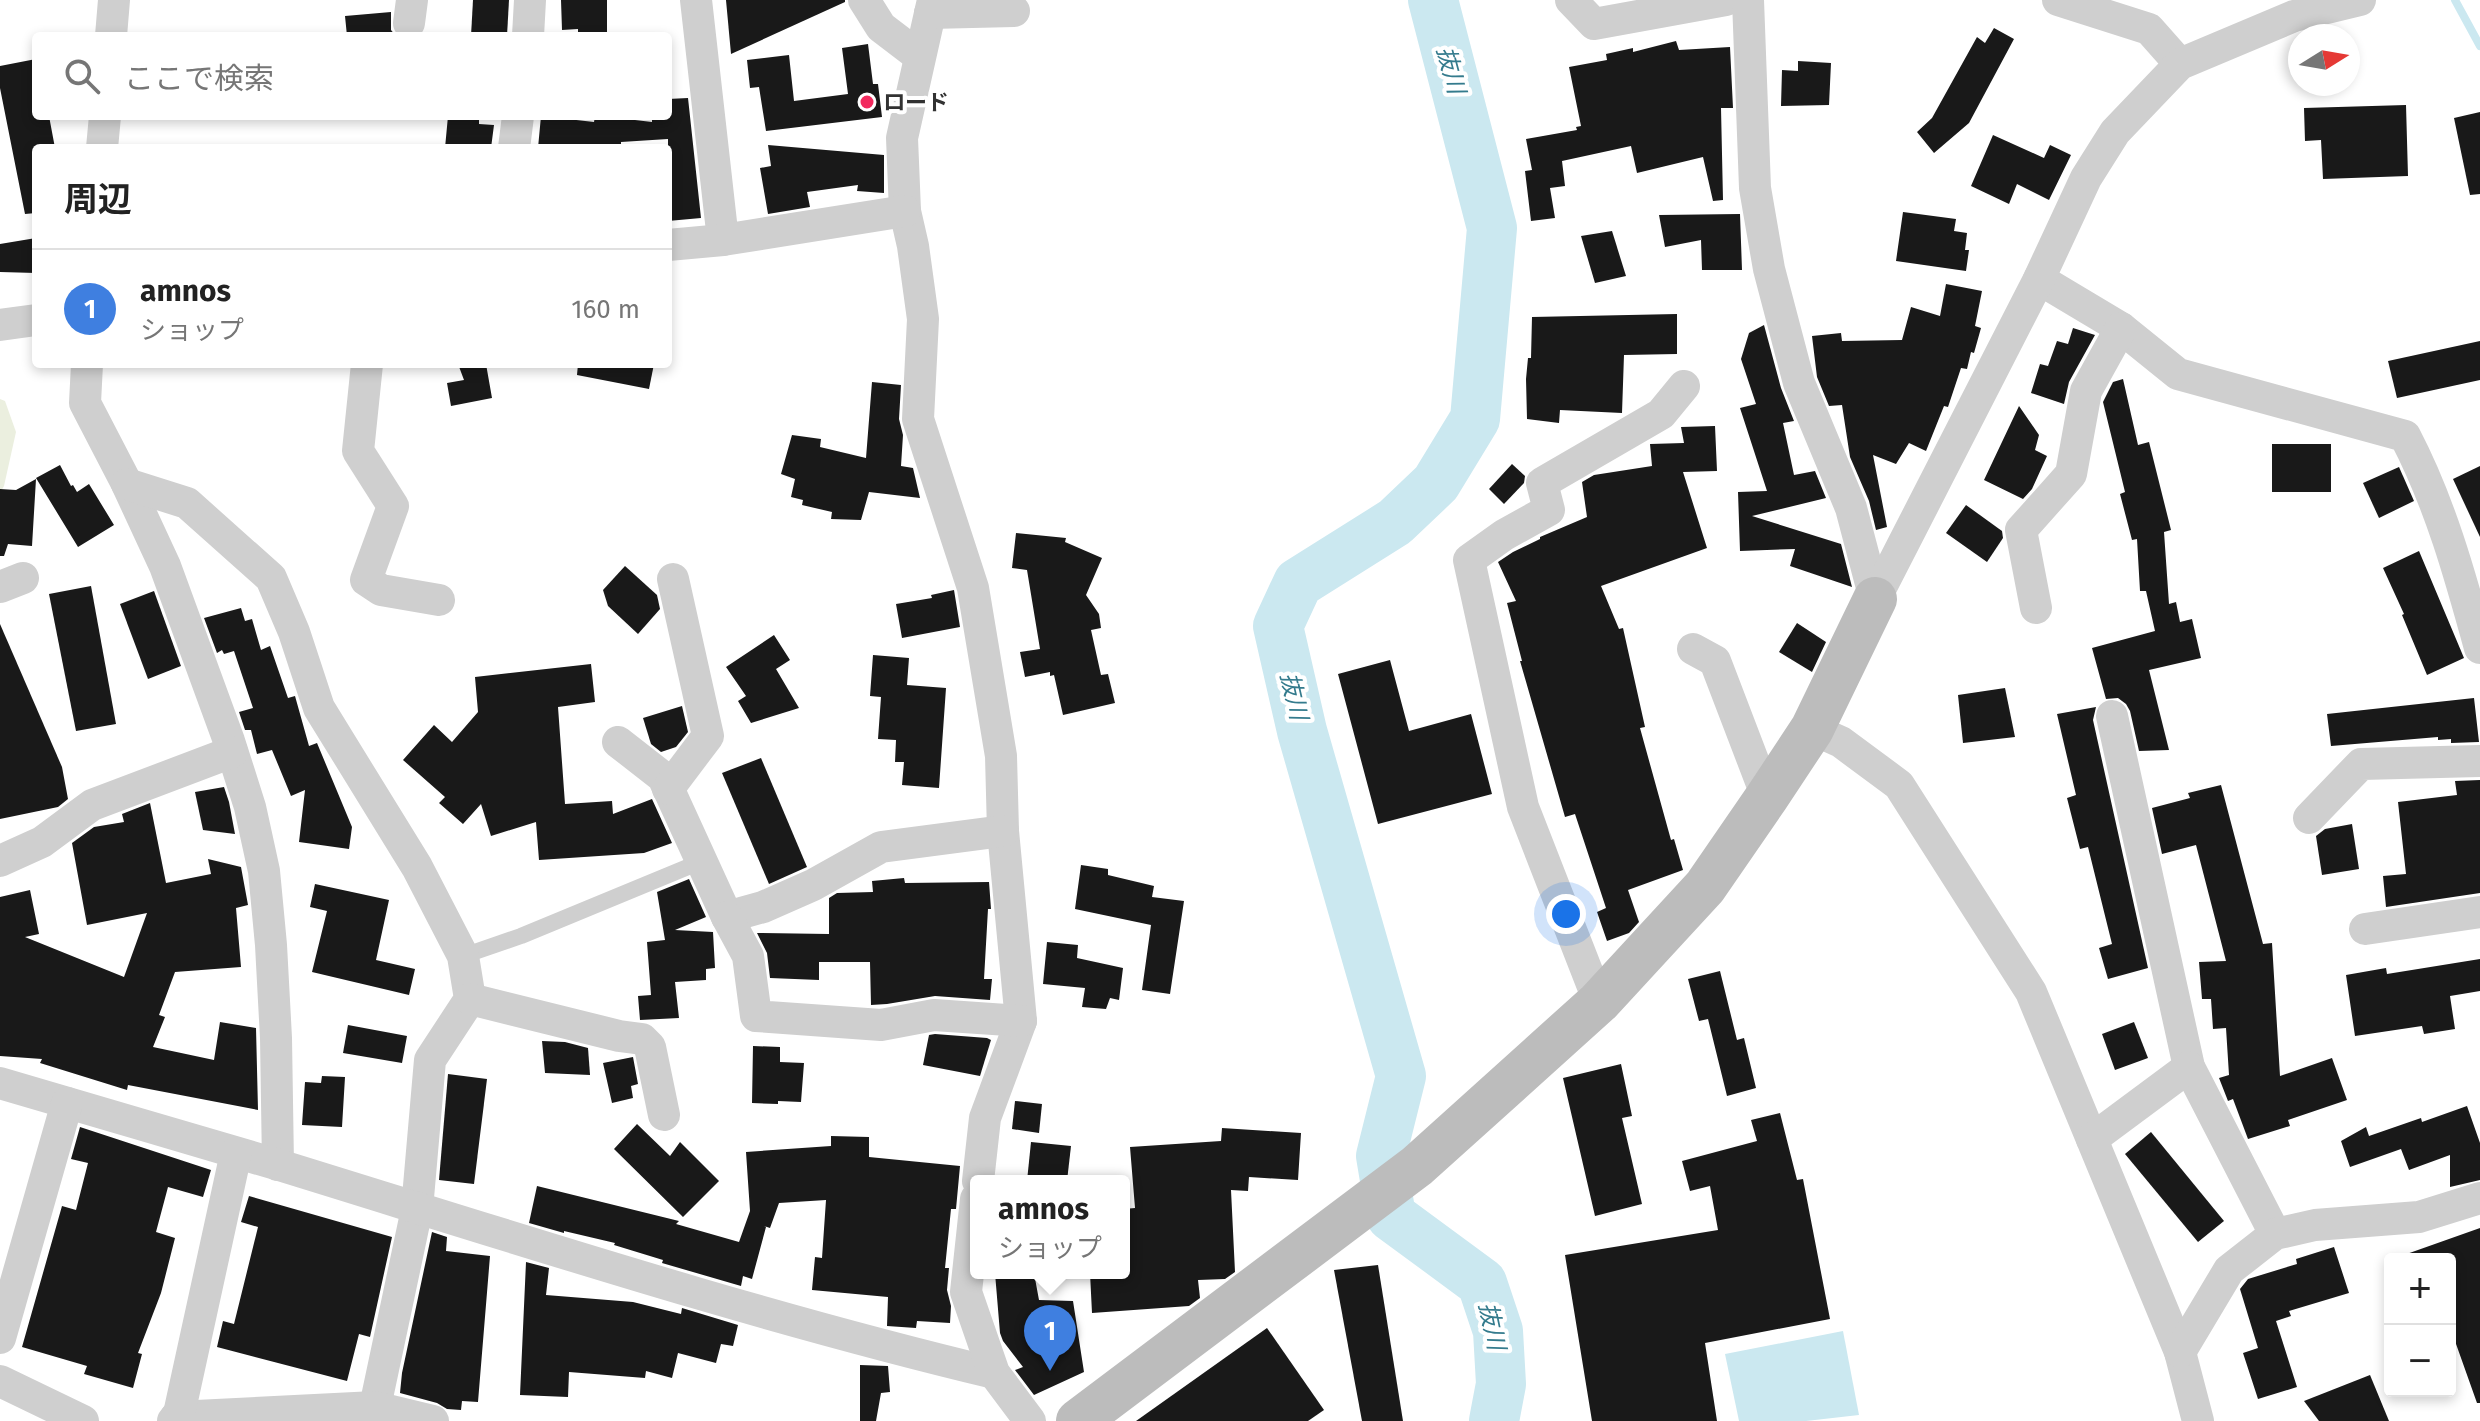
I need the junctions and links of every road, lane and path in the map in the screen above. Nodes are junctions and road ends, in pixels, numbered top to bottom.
1 (114, 0) edge
2 (530, 0) edge
3 (696, 0) edge
4 (864, 0) edge
5 (1571, 0) edge
6 (1726, 0) edge
7 (1748, 0) edge
8 (2058, 0) edge
9 (2360, 0) edge
10 (2323, 4) edge
11 (931, 7) edge
12 (1014, 11) dead end
13 (111, 32) edge
14 (528, 32) edge
15 (919, 56) junction
16 (2180, 64) junction
17 (105, 120) edge
18 (518, 120) edge
19 (102, 144) edge
20 (514, 144) edge
21 (905, 211) junction
22 (723, 240) junction
23 (672, 245) edge
24 (2039, 279) junction
25 (32, 321) edge
26 (0, 325) edge
27 (2121, 328) junction
28 (87, 368) edge
29 (367, 368) edge
30 (1684, 386) dead end
31 (127, 484) junction
32 (673, 579) dead end
33 (1875, 599) junction
34 (439, 600) dead end
35 (2036, 608) dead end
36 (2480, 648) edge
37 (1693, 649) dead end
38 (2112, 716) dead end
39 (1812, 729) junction
40 (618, 742) dead end
41 (232, 752) junction
42 (2480, 761) edge
43 (668, 789) junction
44 (1767, 797) junction
45 (2309, 818) dead end
46 (1003, 831) junction
47 (0, 861) edge
48 (700, 862) junction
49 (2480, 912) edge
50 (727, 917) junction
51 (2365, 929) dead end
52 (463, 956) junction
53 (470, 999) junction
54 (1599, 1002) junction
55 (1021, 1021) junction
56 (2189, 1067) junction
57 (0, 1083) edge
58 (67, 1103) junction
59 (664, 1115) dead end
60 (2092, 1139) junction
61 (236, 1153) junction
62 (278, 1165) junction
63 (979, 1175) edge
64 (2480, 1198) edge
65 (417, 1209) junction
66 (2275, 1234) junction
67 (970, 1255) edge
68 (0, 1338) edge
69 (2180, 1352) junction
70 (994, 1373) junction
71 (0, 1381) edge
72 (373, 1414) edge
73 (175, 1419) edge
74 (83, 1421) edge
75 (433, 1421) edge
76 (1030, 1421) edge
77 (1078, 1421) edge
78 (2198, 1421) edge

1 - 13 street
2 - 14 street
3 - 22 street
4 - 15 street
5 - 6 street
7 - 33 street
8 - 16 street
9 - 10 street
10 - 16 street
11 - 12 street
11 - 15 street
15 - 21 street
16 - 24 street
17 - 19 street
18 - 20 street
21 - 22 street
21 - 46 street
22 - 23 street
24 - 27 street
24 - 33 street
25 - 26 street
27 - 35 street
27 - 36 street
28 - 31 street
29 - 34 street
30 - 54 street
31 - 41 street
31 - 52 street
32 - 43 street
33 - 39 street
37 - 44 street
38 - 56 street
39 - 44 street
39 - 60 street
40 - 43 street
41 - 47 street
41 - 62 street
42 - 45 street
43 - 48 street
44 - 54 street
46 - 50 street
46 - 55 street
48 - 50 street
48 - 52 lane
49 - 51 street
50 - 55 street
52 - 53 street
53 - 59 street
53 - 65 street
54 - 77 street
55 - 63 street
56 - 60 street
56 - 66 street
57 - 58 street
58 - 61 street
58 - 68 street
60 - 69 street
61 - 62 street
61 - 73 street
62 - 65 street
64 - 66 street
65 - 70 street
65 - 72 street
66 - 69 street
67 - 70 street
69 - 78 street
70 - 76 street
71 - 74 street
72 - 73 street
72 - 75 street

